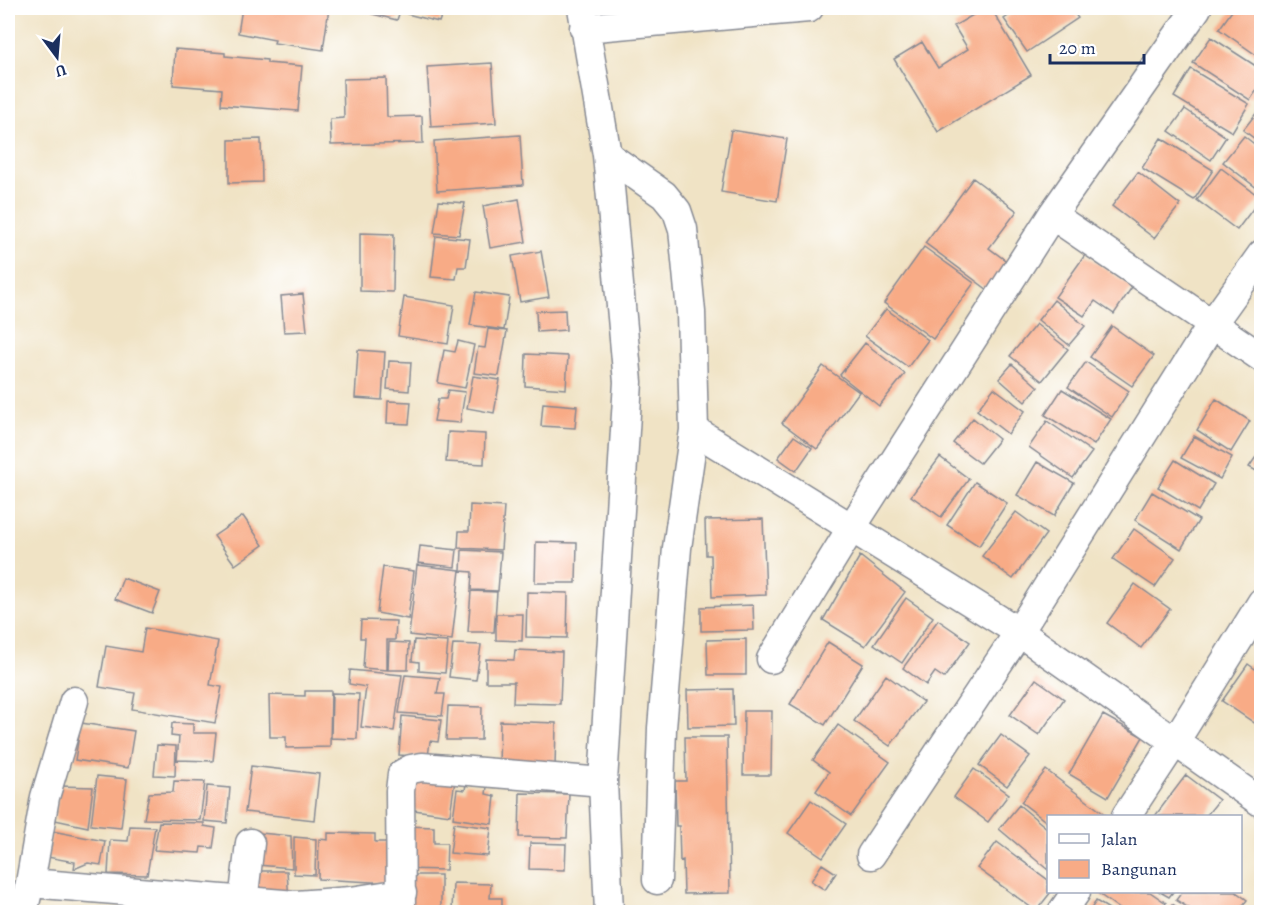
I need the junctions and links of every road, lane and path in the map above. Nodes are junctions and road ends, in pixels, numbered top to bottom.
1 (809, 8) edge
2 (1197, 8) edge
3 (583, 18) edge
4 (607, 155) junction
5 (1052, 216) junction
6 (1262, 254) edge
7 (1212, 324) junction
8 (1262, 358) edge
9 (694, 430) junction
10 (852, 527) junction
11 (1262, 602) edge
12 (1019, 632) junction
13 (771, 658) dead end
14 (74, 701) dead end
15 (1174, 743) junction
16 (603, 782) junction
17 (1262, 804) edge
18 (1127, 815) edge
19 (250, 843) dead end
20 (871, 855) dead end
21 (657, 880) dead end
22 (30, 884) junction
23 (1075, 893) edge
24 (243, 902) junction
25 (402, 903) edge
26 (23, 912) edge
27 (609, 912) edge
28 (1062, 912) edge

1 - 3 street
2 - 5 street
3 - 4 street
4 - 9 street
4 - 16 street
5 - 7 street
5 - 10 street
6 - 7 street
7 - 8 street
7 - 12 street
9 - 10 street
9 - 21 street
10 - 12 street
10 - 13 street
11 - 15 street
12 - 15 street
12 - 20 street
14 - 22 street
15 - 17 street
15 - 18 street
16 - 25 street
16 - 27 street
19 - 24 street
22 - 24 street
22 - 26 street
23 - 28 street
24 - 25 street

